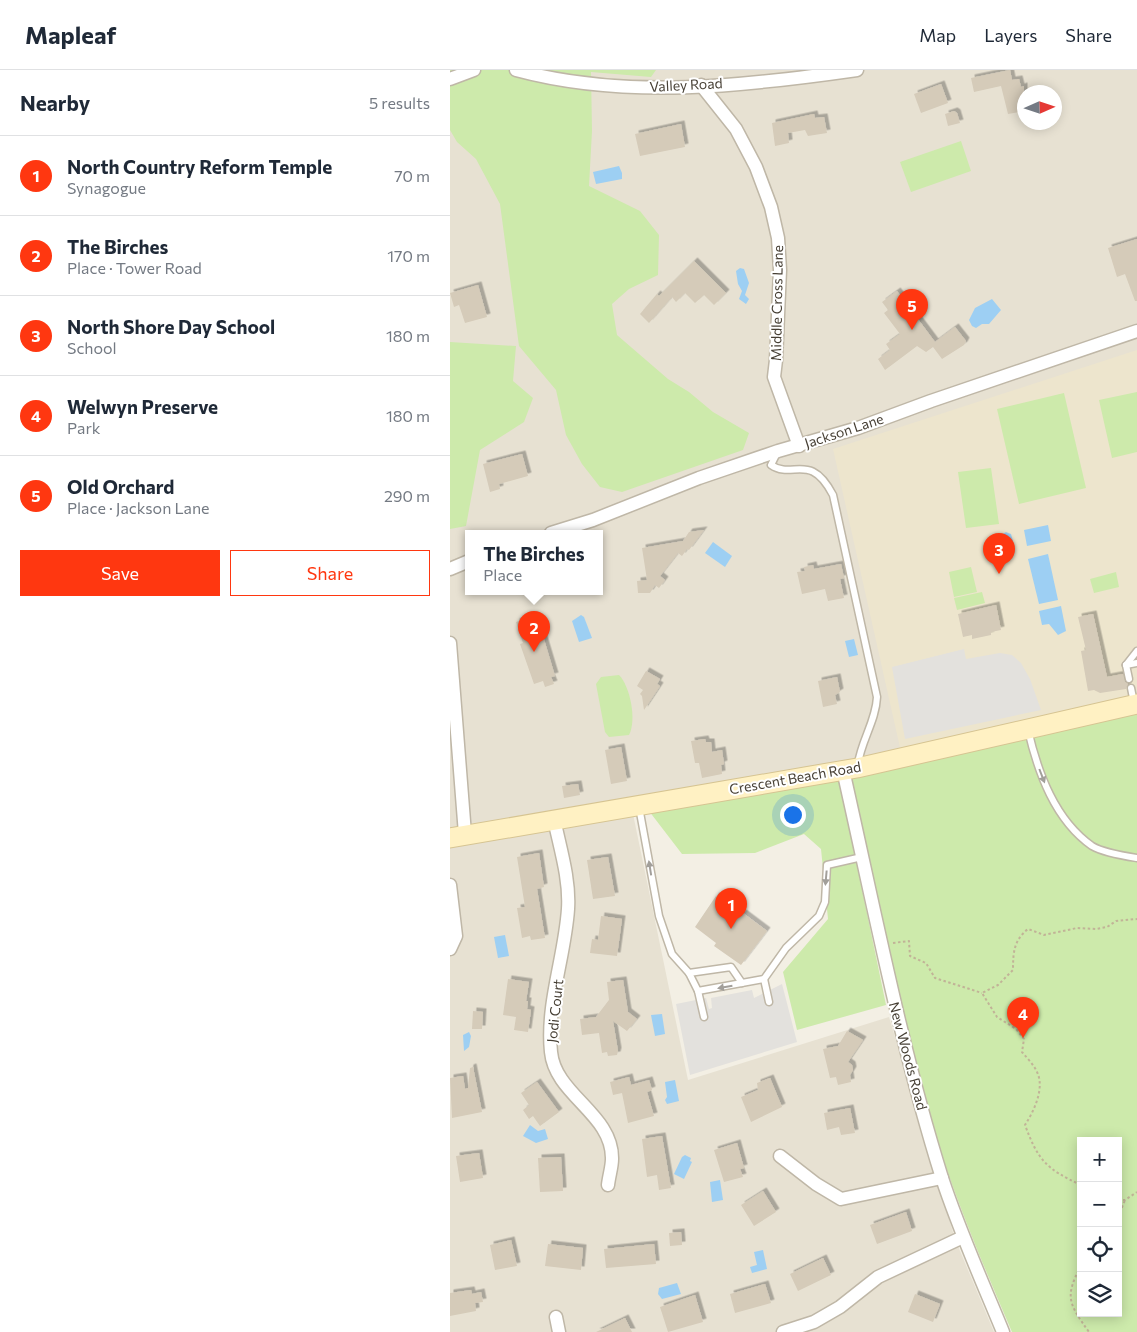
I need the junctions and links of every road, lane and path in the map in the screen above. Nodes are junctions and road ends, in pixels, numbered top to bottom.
1 (474, 70) edge
2 (516, 70) edge
3 (857, 70) edge
4 (450, 79) edge
5 (701, 85) junction
6 (1137, 331) edge
7 (799, 446) junction
8 (778, 451) junction
9 (561, 530) edge
10 (465, 563) edge
11 (450, 569) edge
12 (450, 643) edge
13 (1137, 651) edge
14 (1137, 663) edge
15 (1126, 665) junction
16 (1129, 679) dead end
17 (1134, 699) edge
18 (1028, 729) junction
19 (850, 769) junction
20 (638, 805) junction
21 (554, 819) junction
22 (457, 836) edge
23 (862, 857) junction
24 (1137, 858) edge
25 (450, 885) edge
26 (1137, 919) edge
27 (881, 944) junction
28 (450, 949) edge
29 (689, 973) junction
30 (764, 979) junction
31 (742, 983) junction
32 (698, 991) junction
33 (982, 993) junction
34 (769, 1002) dead end
35 (704, 1017) dead end
36 (780, 1156) dead end
37 (942, 1178) junction
38 (1077, 1182) edge
39 (608, 1185) dead end
40 (1137, 1192) edge
41 (1125, 1200) joint
42 (1122, 1207) edge
43 (963, 1237) junction
44 (1078, 1272) edge
45 (556, 1317) dead end
46 (559, 1332) edge
47 (783, 1332) edge
48 (1003, 1332) edge
49 (1089, 1332) edge

1 - 4 street
2 - 5 street, Valley Road
3 - 5 street, Valley Road
5 - 7 street, Middle Cross Lane
6 - 7 street, Jackson Lane
7 - 8 street, Jackson Lane
8 - 9 street, Jackson Lane
8 - 19 lane
10 - 11 street
12 - 22 street
13 - 15 lane
14 - 15 lane
15 - 16 lane
17 - 18 street, Crescent Beach Road
18 - 19 street, Crescent Beach Road
18 -> 24 lane
19 - 20 street, Crescent Beach Road
19 - 23 street, New Woods Road
20 - 21 street, Crescent Beach Road
29 -> 20 lane
21 - 22 street, Crescent Beach Road
21 - 39 street, Jodi Court
23 - 27 street, New Woods Road
23 -> 30 lane
25 - 28 street
26 - 33 path
27 - 33 path
27 - 37 street, New Woods Road
29 - 31 lane
29 - 32 lane
30 - 31 lane
30 - 34 lane
31 -> 32 lane
32 - 35 lane
33 - 38 path
36 - 37 street
37 - 43 street, New Woods Road
40 - 41 path
41 - 42 path
43 - 47 street
43 - 48 street, New Woods Road
44 - 49 path
45 - 46 street

